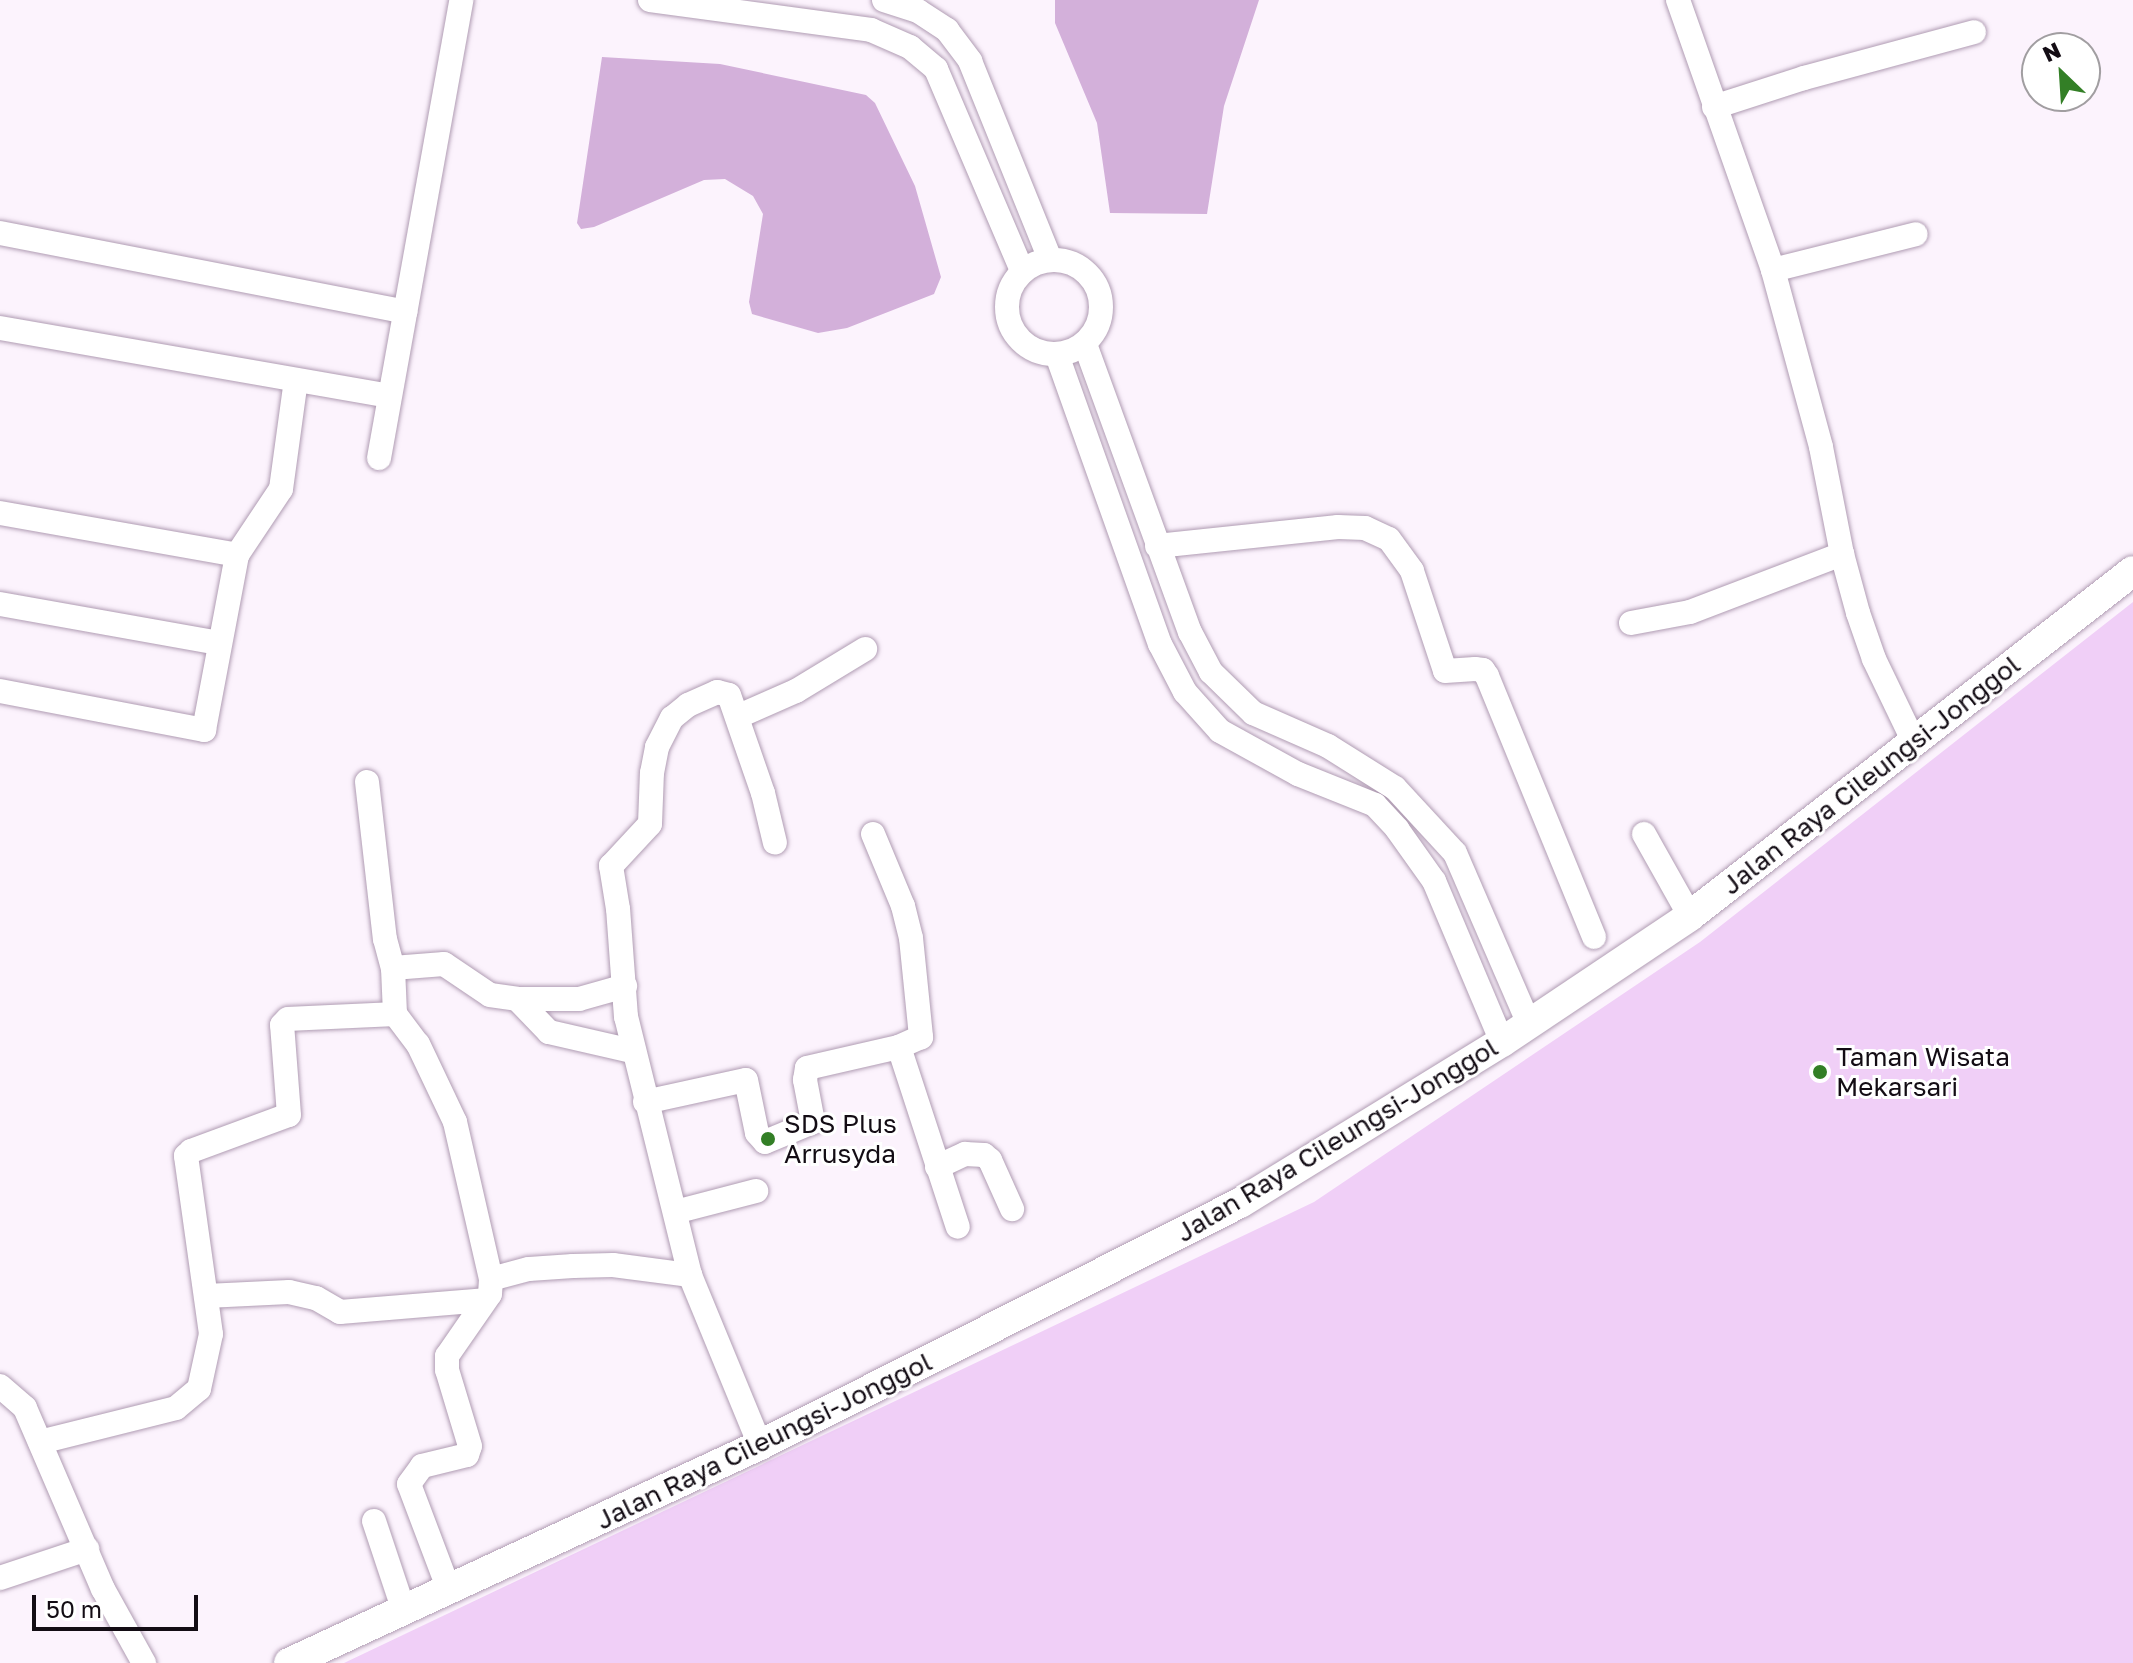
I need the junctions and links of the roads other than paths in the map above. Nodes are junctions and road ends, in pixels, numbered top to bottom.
1 (461, 0) edge
2 (650, 0) edge
3 (884, 0) edge
4 (1678, 0) edge
5 (1974, 32) dead end
6 (1714, 107) junction
7 (0, 233) edge
8 (1916, 234) dead end
9 (1050, 259) junction
10 (1773, 270) junction
11 (1022, 271) junction
12 (405, 312) junction
13 (0, 328) edge
14 (1085, 344) junction
15 (1057, 355) junction
16 (296, 380) junction
17 (389, 396) junction
18 (379, 458) dead end
19 (0, 513) edge
20 (1157, 546) junction
21 (1842, 554) junction
22 (237, 555) junction
23 (2133, 571) edge
24 (0, 604) edge
25 (1631, 623) dead end
26 (220, 643) junction
27 (865, 649) dead end
28 (0, 691) edge
29 (739, 716) junction
30 (1914, 742) junction
31 (367, 782) dead end
32 (873, 834) dead end
33 (1644, 834) dead end
34 (775, 843) dead end
35 (1690, 916) junction
36 (1594, 937) dead end
37 (393, 968) junction
38 (625, 986) junction
39 (517, 999) junction
40 (395, 1014) junction
41 (1529, 1024) junction
42 (1502, 1042) junction
43 (899, 1047) junction
44 (632, 1051) junction
45 (645, 1102) junction
46 (937, 1167) junction
47 (756, 1191) dead end
48 (1012, 1209) dead end
49 (675, 1212) junction
50 (958, 1227) dead end
51 (690, 1275) junction
52 (488, 1289) junction
53 (206, 1296) junction
54 (0, 1386) edge
55 (40, 1442) junction
56 (760, 1445) junction
57 (374, 1521) dead end
58 (87, 1549) junction
59 (0, 1578) edge
60 (449, 1590) junction
61 (404, 1611) junction
62 (144, 1663) edge
63 (289, 1663) edge

1 - 12 street
2 - 11 street
3 - 9 street
4 - 6 street
5 - 6 street
6 - 10 street
7 - 12 street
8 - 10 street
9 - 11 street
9 - 14 street
10 - 21 street
11 - 15 street
12 - 17 street
13 - 16 street
14 - 15 street
14 - 20 street
15 - 42 street
16 - 17 street
16 - 22 street
17 - 18 street
19 - 22 street
20 - 36 street
20 - 41 street
21 - 25 street
21 - 30 street
22 - 26 street
23 - 30 main road, Jalan Raya Cileungsi-Jonggol
24 - 26 street
26 - 28 street
27 - 29 street
29 - 34 street
29 - 38 street
30 - 35 main road, Jalan Raya Cileungsi-Jonggol
31 - 37 street
32 - 43 street
33 - 35 street
35 - 41 main road, Jalan Raya Cileungsi-Jonggol
37 - 39 street
37 - 40 street
38 - 39 street
38 - 44 street
39 - 44 street
40 - 52 street
40 - 53 street
41 - 42 main road, Jalan Raya Cileungsi-Jonggol
42 - 56 main road, Jalan Raya Cileungsi-Jonggol
43 - 45 street
43 - 46 street
44 - 45 street
45 - 49 street
46 - 48 street
46 - 50 street
47 - 49 street
49 - 51 street
51 - 52 street
51 - 56 street
52 - 53 street
52 - 60 street
53 - 55 street
54 - 55 street
55 - 58 street
56 - 60 main road, Jalan Raya Cileungsi-Jonggol
57 - 61 street
58 - 59 street
58 - 62 street
60 - 61 main road, Jalan Raya Cileungsi-Jonggol
61 - 63 main road, Jalan Raya Cileungsi-Jonggol

